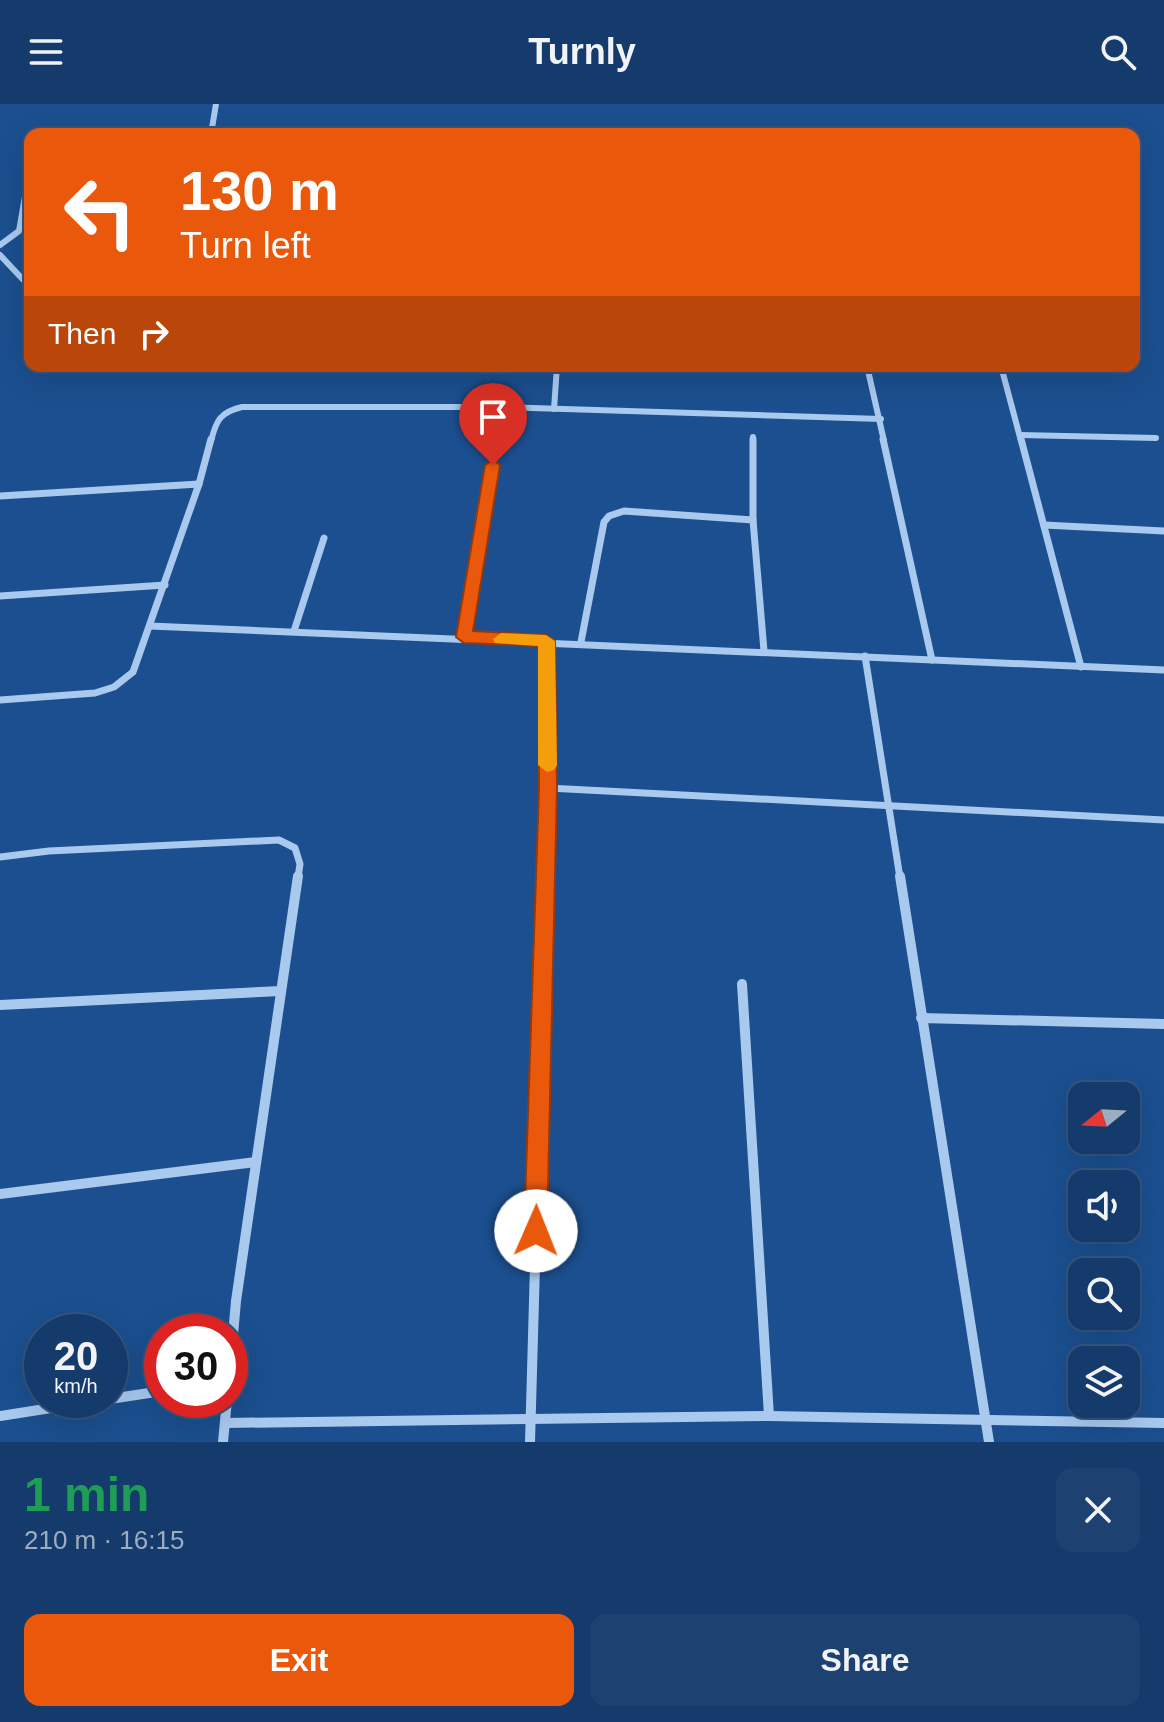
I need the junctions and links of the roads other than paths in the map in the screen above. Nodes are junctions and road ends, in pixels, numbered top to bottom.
1 (216, 104) edge
2 (212, 128) edge
3 (24, 202) edge
4 (24, 230) edge
5 (19, 231) junction
6 (0, 245) edge
7 (0, 255) edge
8 (24, 281) edge
9 (557, 372) edge
10 (869, 372) edge
11 (1003, 372) edge
12 (502, 407) junction
13 (554, 409) junction
14 (881, 419) junction
15 (1020, 435) junction
16 (753, 437) dead end
17 (1156, 438) dead end
18 (199, 484) junction
19 (0, 496) edge
20 (753, 520) junction
21 (1044, 525) junction
22 (1164, 531) edge
23 (324, 538) dead end
24 (165, 585) junction
25 (0, 596) edge
26 (150, 626) junction
27 (294, 631) junction
28 (464, 637) junction
29 (546, 641) junction
30 (581, 642) junction
31 (764, 651) junction
32 (865, 656) junction
33 (932, 660) junction
34 (1081, 667) junction
35 (1164, 670) edge
36 (0, 700) edge
37 (548, 788) junction
38 (887, 804) junction
39 (1164, 820) edge
40 (0, 857) edge
41 (742, 984) dead end
42 (281, 991) junction
43 (0, 1005) edge
44 (921, 1018) junction
45 (1164, 1024) edge
46 (256, 1162) junction
47 (0, 1194) edge
48 (235, 1314) edge
49 (24, 1412) edge
50 (0, 1416) edge
51 (769, 1416) junction
52 (225, 1418) edge
53 (531, 1421) junction
54 (984, 1421) junction
55 (225, 1423) junction
56 (1164, 1423) edge
57 (223, 1442) edge
58 (530, 1442) edge
59 (989, 1442) edge

1 - 2 street
3 - 5 street
4 - 5 street
5 - 6 street
7 - 8 street
9 - 13 street
10 - 14 street
11 - 15 street
12 - 13 street
12 - 18 street
12 - 28 street
13 - 14 street
14 - 33 street
15 - 17 street
15 - 21 street
16 - 20 street
18 - 19 street
18 - 24 street
20 - 30 street
20 - 31 street
21 - 22 street
21 - 34 street
23 - 27 street
24 - 25 street
24 - 26 street
26 - 27 street
26 - 36 street
27 - 28 street
28 - 29 street
29 - 30 street
29 - 37 street
30 - 31 street
31 - 32 street
32 - 33 street
32 - 38 street
33 - 34 street
34 - 35 street
37 - 38 street
37 - 53 street
38 - 39 street
38 - 44 street
40 - 42 street
41 - 51 street
42 - 43 street
42 - 46 street
44 - 45 street
44 - 54 street
46 - 47 street
46 - 48 street
49 - 50 street
51 - 53 street
51 - 54 street
52 - 55 street
53 - 55 street
53 - 58 street
54 - 56 street
54 - 59 street
55 - 57 street

